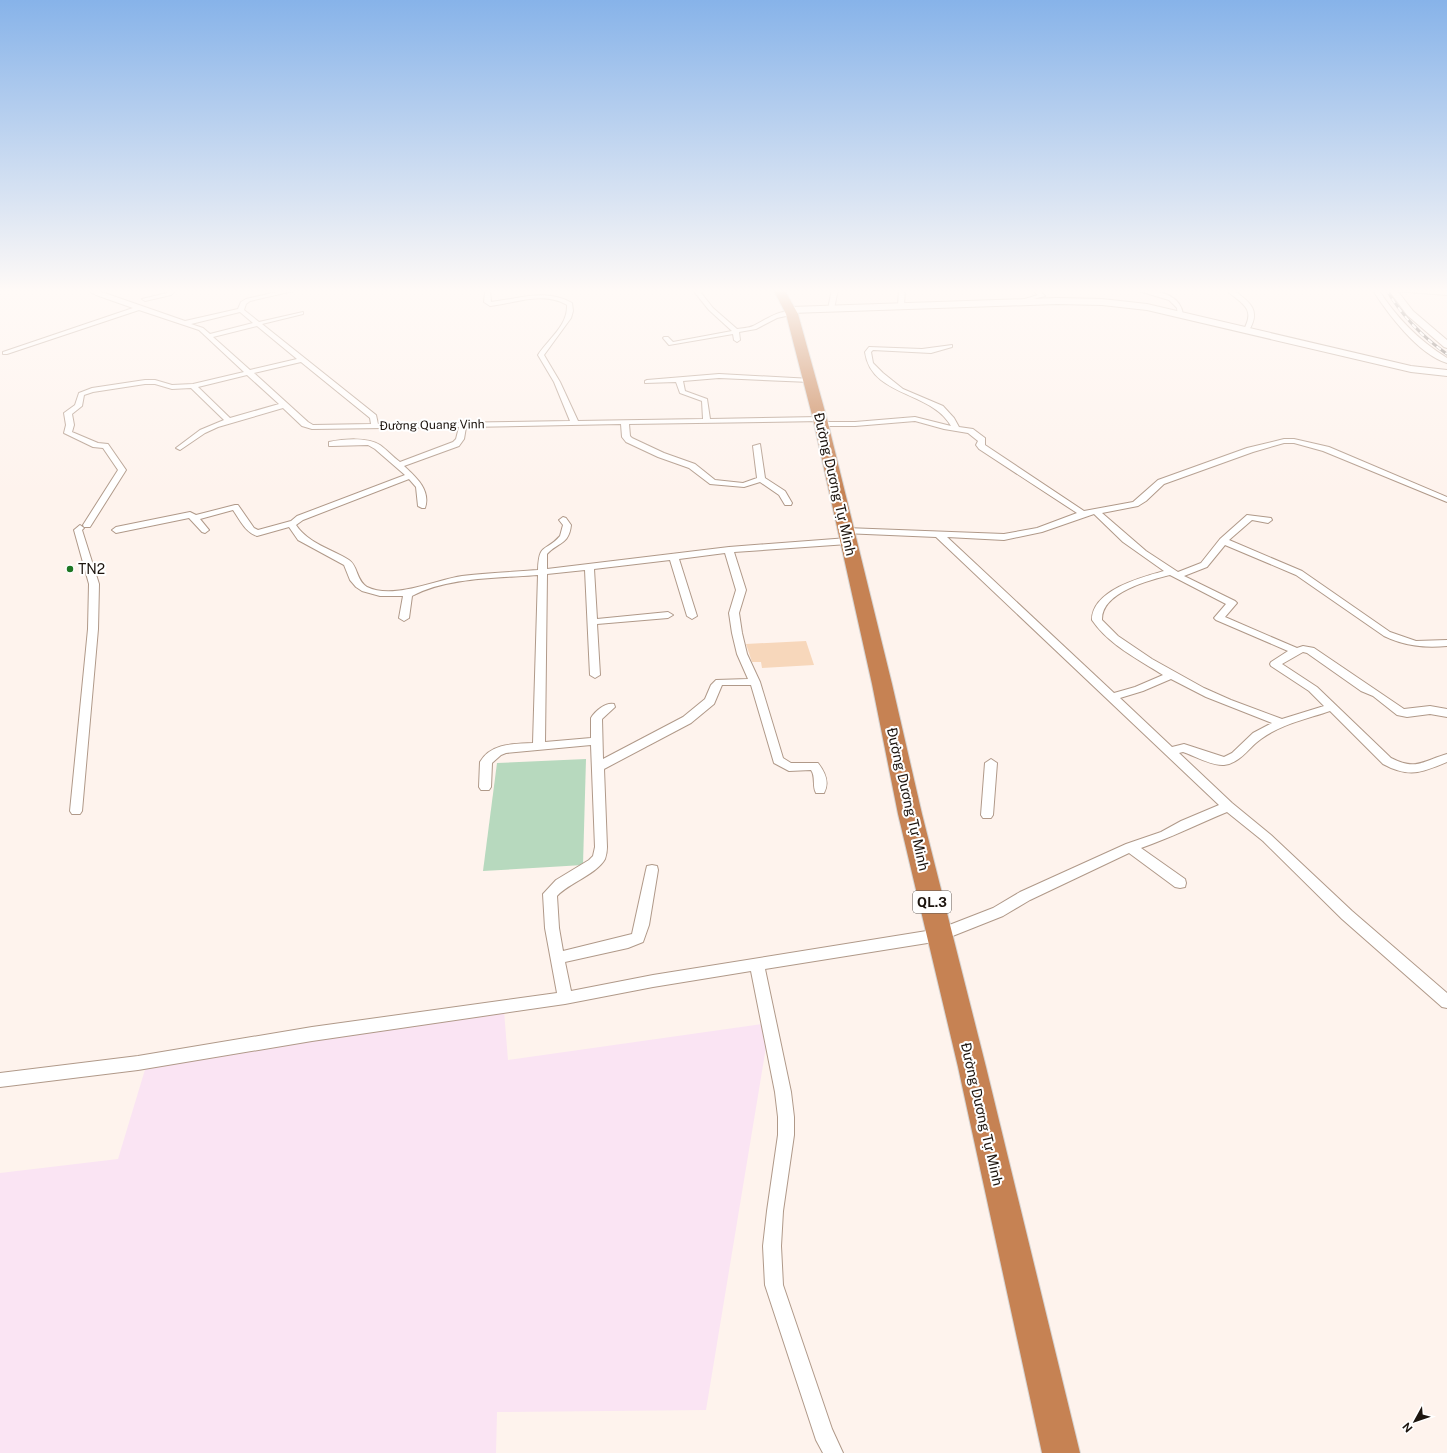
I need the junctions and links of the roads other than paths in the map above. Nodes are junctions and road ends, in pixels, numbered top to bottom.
1 (231, 357) edge
2 (297, 357) edge
3 (542, 357) edge
4 (804, 357) edge
5 (868, 357) edge
6 (1358, 357) edge
7 (301, 360) junction
8 (249, 373) junction
9 (1447, 373) edge
10 (679, 379) junction
11 (810, 380) junction
12 (647, 382) dead end
13 (193, 386) junction
14 (284, 405) junction
15 (706, 420) junction
16 (820, 421) junction
17 (228, 422) junction
18 (626, 422) junction
19 (575, 423) junction
20 (463, 425) junction
21 (375, 426) junction
22 (956, 428) junction
23 (332, 444) dead end
24 (757, 446) dead end
25 (180, 448) dead end
26 (400, 465) junction
27 (411, 476) junction
28 (761, 479) junction
29 (1447, 500) edge
30 (788, 504) dead end
31 (422, 506) dead end
32 (1096, 512) junction
33 (1084, 514) junction
34 (195, 518) junction
35 (563, 520) dead end
36 (1268, 520) dead end
37 (292, 523) junction
38 (116, 530) dead end
39 (205, 530) dead end
40 (939, 535) junction
41 (847, 536) junction
42 (1223, 541) junction
43 (729, 550) junction
44 (674, 556) junction
45 (590, 566) junction
46 (542, 572) junction
47 (1174, 574) junction
48 (411, 593) junction
49 (668, 615) dead end
50 (692, 616) dead end
51 (404, 618) dead end
52 (592, 622) junction
53 (1447, 643) edge
54 (1296, 651) junction
55 (595, 675) dead end
56 (1171, 675) junction
57 (755, 682) junction
58 (1112, 697) junction
59 (610, 707) dead end
60 (1332, 707) junction
61 (1447, 713) edge
62 (1281, 723) junction
63 (597, 741) junction
64 (539, 745) junction
65 (1170, 751) junction
66 (1447, 758) edge
67 (991, 763) dead end
68 (598, 767) junction
69 (485, 787) dead end
70 (820, 790) dead end
71 (1228, 806) junction
72 (76, 811) dead end
73 (987, 815) dead end
74 (1130, 847) junction
75 (652, 870) dead end
76 (1180, 883) dead end
77 (940, 935) junction
78 (558, 958) junction
79 (757, 965) junction
80 (565, 998) junction
81 (1447, 1002) edge
82 (0, 1080) edge
83 (833, 1453) edge
84 (1061, 1453) edge

1 - 8 street, Đường Quang Vinh
2 - 7 street
3 - 19 street
4 - 11 highway, Đường Dương Tự Minh / QL.3
5 - 22 street
6 - 9 street
7 - 8 street
7 - 21 street
8 - 13 street
8 - 14 street, Đường Quang Vinh
10 - 11 street
10 - 12 street
10 - 15 street
11 - 16 highway, Đường Dương Tự Minh / QL.3
13 - 17 street
13 - 72 street
14 - 17 street
14 - 21 street, Đường Quang Vinh
15 - 16 street, Đường Quang Vinh
15 - 18 street, Đường Quang Vinh
16 - 22 street, Đường Quang Vinh
16 - 41 highway, Đường Dương Tự Minh / QL.3
17 - 25 street
18 - 19 street, Đường Quang Vinh
18 - 28 street
19 - 20 street, Đường Quang Vinh
20 - 21 street, Đường Quang Vinh
20 - 26 street
22 - 33 street, Đường Quang Vinh
23 - 26 street
24 - 28 street
26 - 27 street
27 - 31 street
27 - 37 street
28 - 30 street
29 - 32 street
32 - 33 street
32 - 47 street
33 - 40 street
34 - 37 street
34 - 38 street
34 - 39 street
35 - 46 street
36 - 42 street
37 - 48 street
40 - 41 street
40 - 58 street
41 - 43 street
41 - 77 highway, Đường Dương Tự Minh / QL.3
42 - 47 street
42 - 53 street
43 - 44 street
43 - 57 street
44 - 45 street
44 - 50 street
45 - 46 street
45 - 52 street
46 - 48 street
46 - 64 street
47 - 54 street
47 - 56 street
48 - 51 street
49 - 52 street
52 - 55 street
54 - 60 street
54 - 61 street
56 - 58 street
56 - 62 street
57 - 68 street
57 - 70 street
58 - 65 street
59 - 63 street
60 - 62 street
60 - 66 street
62 - 65 street
63 - 64 street
63 - 68 street
64 - 69 street
65 - 71 street
67 - 73 street
68 - 78 street
71 - 74 street
71 - 81 street
74 - 76 street
74 - 77 street
75 - 78 street
77 - 79 street
77 - 84 highway, Đường Dương Tự Minh / QL.3
78 - 80 street
79 - 80 street
79 - 83 street
80 - 82 street

